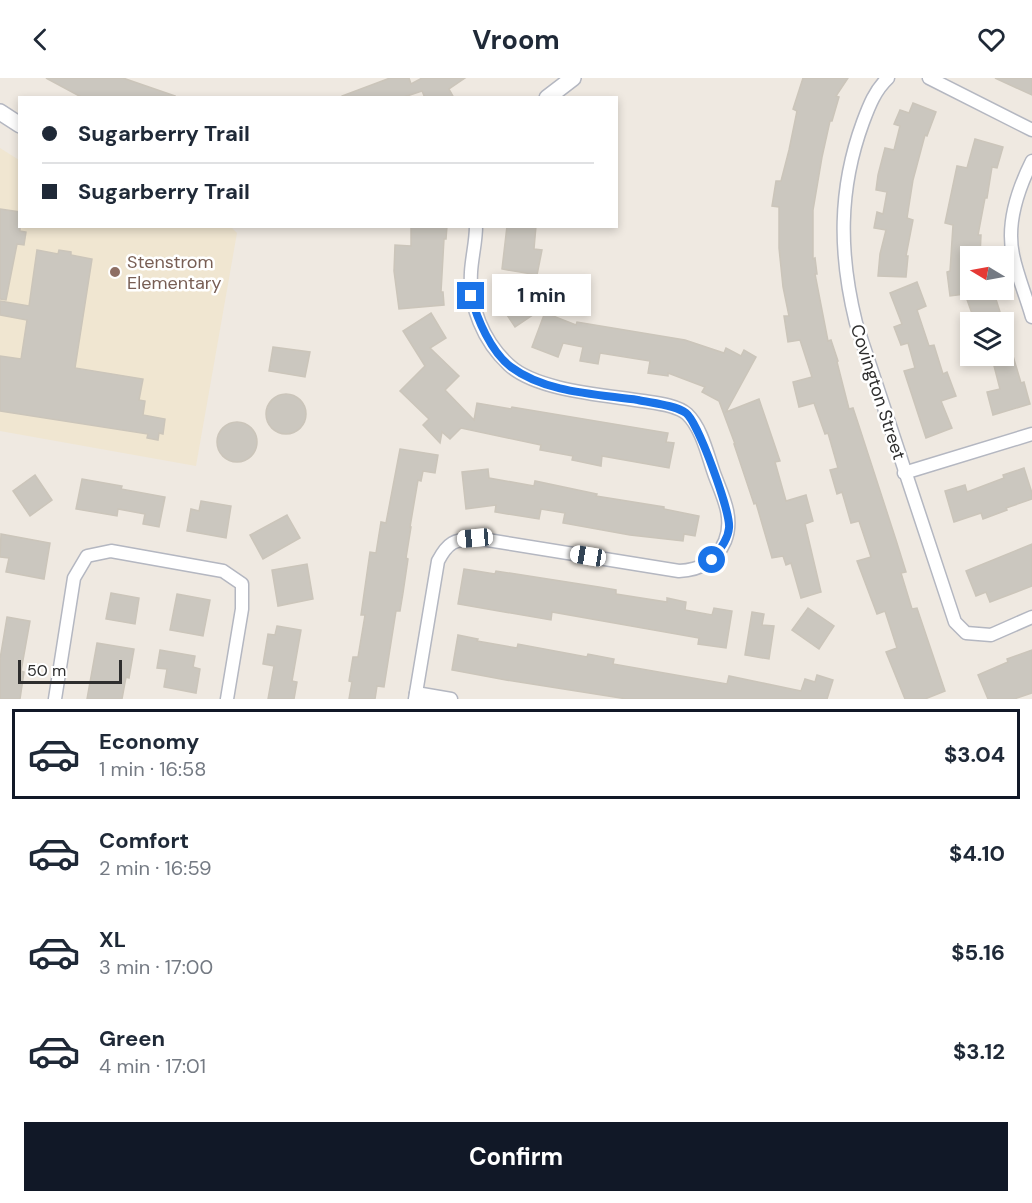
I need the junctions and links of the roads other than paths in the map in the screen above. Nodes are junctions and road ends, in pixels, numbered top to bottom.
1 (573, 78) edge
2 (888, 78) edge
3 (929, 78) edge
4 (550, 96) edge
5 (0, 112) edge
6 (18, 124) edge
7 (1032, 130) edge
8 (1032, 161) edge
9 (476, 228) edge
10 (1032, 316) edge
11 (1032, 434) edge
12 (904, 473) junction
13 (1032, 617) edge
14 (415, 696) edge
15 (55, 699) edge
16 (227, 699) edge
17 (451, 699) edge

1 - 4 street
2 - 12 street, Covington Street
3 - 7 street
5 - 6 street
8 - 10 street
9 - 14 street
11 - 12 street
12 - 13 street, Covington Street
14 - 17 street
15 - 16 street

